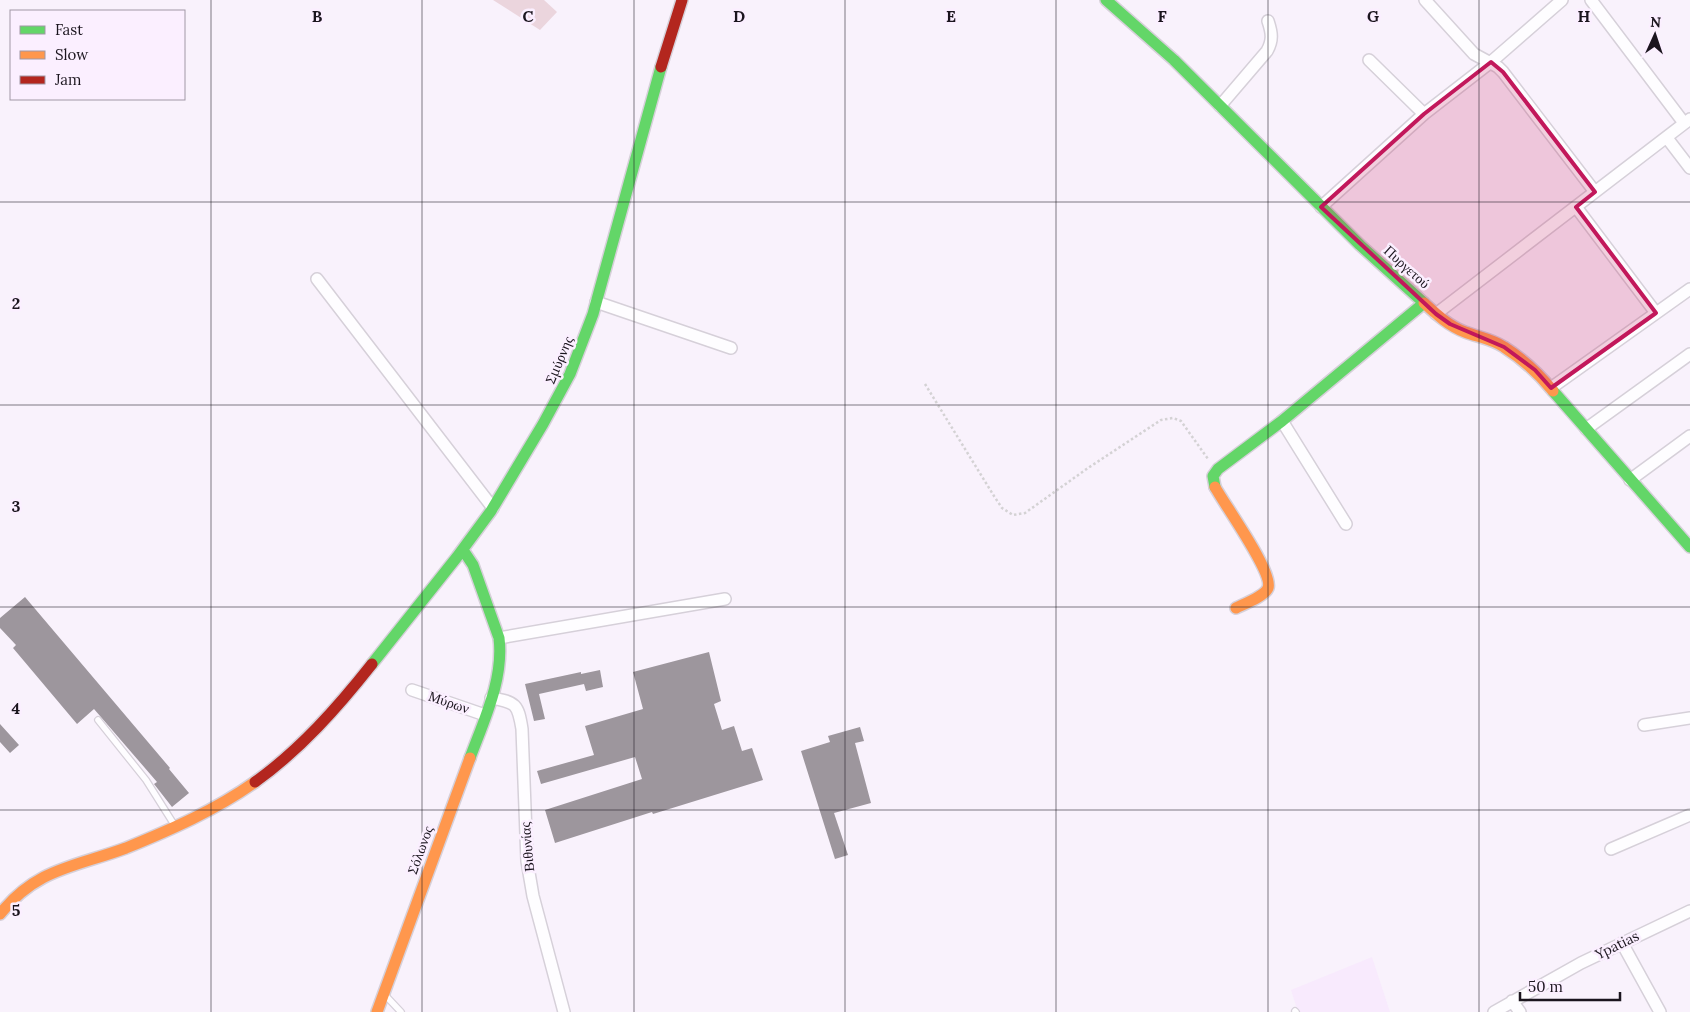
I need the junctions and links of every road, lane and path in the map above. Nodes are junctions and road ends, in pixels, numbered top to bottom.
1 (682, 0) edge
2 (1106, 0) edge
3 (1425, 0) edge
4 (1591, 0) edge
5 (1554, 2) edge
6 (1268, 21) dead end
7 (1369, 60) dead end
8 (1491, 62) junction
9 (1220, 106) junction
10 (1424, 114) junction
11 (1687, 121) edge
12 (1667, 138) junction
13 (1690, 168) edge
14 (1595, 192) junction
15 (1576, 207) junction
16 (1321, 208) junction
17 (317, 279) dead end
18 (1690, 289) edge
19 (596, 302) junction
20 (1424, 303) junction
21 (1656, 313) junction
22 (1436, 314) junction
23 (731, 348) dead end
24 (1690, 354) edge
25 (925, 384) dead end
26 (1551, 388) junction
27 (1282, 421) junction
28 (1586, 429) junction
29 (1690, 436) edge
30 (1217, 469) junction
31 (1630, 480) junction
32 (493, 508) junction
33 (1346, 524) dead end
34 (1690, 547) edge
35 (463, 550) junction
36 (725, 600) dead end
37 (1236, 608) dead end
38 (499, 638) junction
39 (412, 690) dead end
40 (491, 698) junction
41 (485, 715) junction
42 (1690, 718) edge
43 (98, 720) dead end
44 (1644, 725) dead end
45 (1690, 815) edge
46 (175, 826) junction
47 (1611, 849) dead end
48 (1690, 911) edge
49 (0, 914) edge
50 (1622, 943) junction
51 (383, 994) junction
52 (1512, 1001) junction
53 (376, 1012) edge
54 (401, 1012) edge
55 (564, 1012) edge
56 (1494, 1012) edge
57 (1520, 1012) edge
58 (1660, 1012) edge

1 - 19 street, Σμύρνης
2 - 9 street, Πυργετού
3 - 8 street
4 - 11 street
5 - 8 street
6 - 9 street
7 - 10 street
8 - 10 street
8 - 14 street
9 - 16 street, Πυργετού
10 - 16 street
11 - 12 street
12 - 13 street
12 - 14 street
14 - 15 street
15 - 21 street
15 - 22 street
16 - 20 street, Πυργετού
17 - 32 street
18 - 21 street
19 - 23 street
19 - 32 street, Σμύρνης
20 - 22 street, Πυργετού
20 - 27 street
21 - 26 street
22 - 26 street, Πυργετού
24 - 28 street
25 - 30 path
26 - 28 street, Πυργετού
27 - 30 street
27 - 33 street
28 - 31 street, Πυργετού
29 - 31 street
30 - 37 street
31 - 34 street, Πυργετού
32 - 35 street, Σμύρνης
35 - 38 street, Σόλωνος
35 - 46 street, Σμύρνης
36 - 38 street
38 - 40 street, Σόλωνος
39 - 41 street, Μύρων
40 - 41 street, Σόλωνος
40 - 55 street, Βιθυνίας
41 - 51 street, Σόλωνος
42 - 44 street
43 - 46 lane
45 - 47 street
46 - 49 street, Σμύρνης
48 - 50 street, Ypatias
50 - 52 street, Ypatias
50 - 58 street
51 - 53 street, Σόλωνος
51 - 54 lane
52 - 56 street, Ypatias
52 - 57 street

